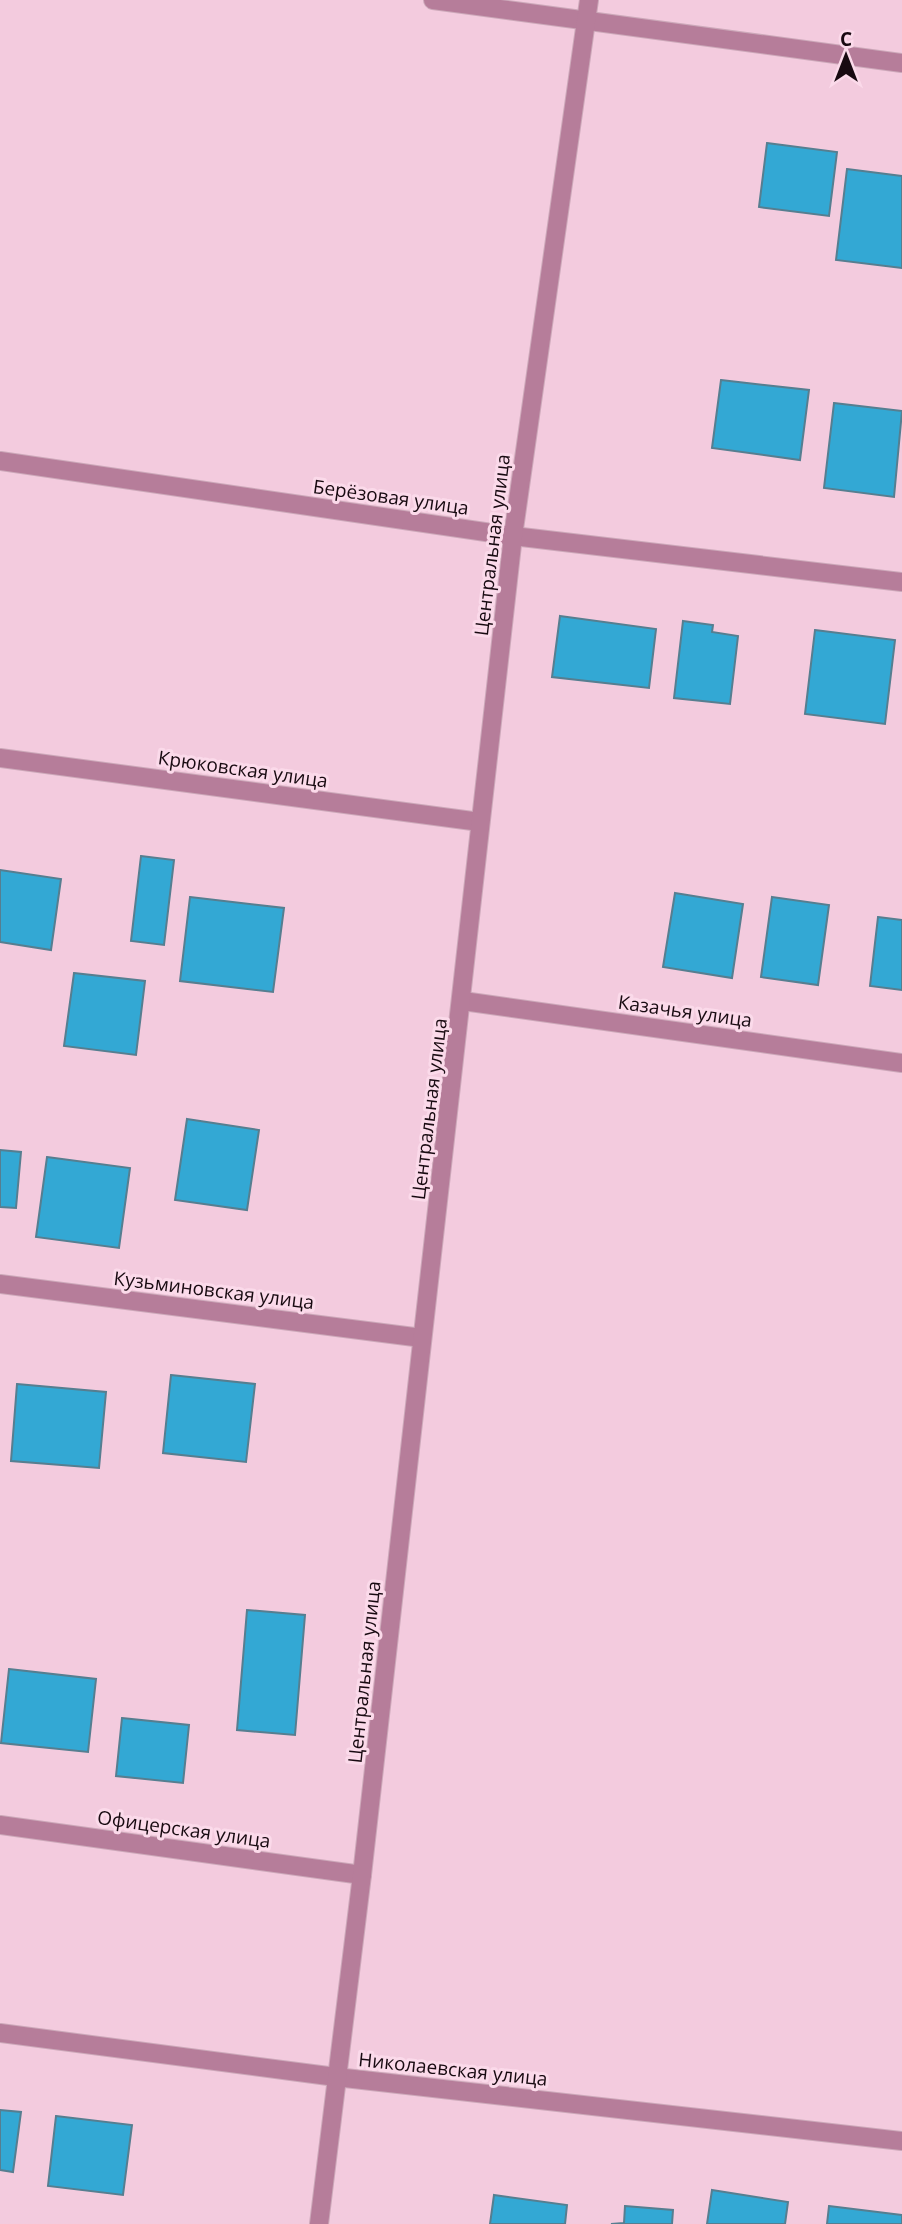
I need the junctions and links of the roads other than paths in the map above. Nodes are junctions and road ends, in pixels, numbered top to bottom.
1 (433, 0) edge
2 (589, 0) edge
3 (586, 20) junction
4 (902, 63) edge
5 (0, 461) edge
6 (513, 536) junction
7 (902, 582) edge
8 (0, 758) edge
9 (480, 822) junction
10 (463, 1001) junction
11 (902, 1063) edge
12 (0, 1284) edge
13 (422, 1338) junction
14 (0, 1825) edge
15 (362, 1875) junction
16 (0, 2033) edge
17 (337, 2077) junction
18 (902, 2141) edge
19 (319, 2224) edge

1 - 3 street
2 - 3 street, Центральная улица
3 - 4 street
3 - 6 street, Центральная улица
5 - 6 street, Берёзовая улица
6 - 7 street, Берёзовая улица
6 - 9 street, Центральная улица
8 - 9 street, Крюковская улица
9 - 10 street, Центральная улица
10 - 11 street, Казачья улица
10 - 13 street, Центральная улица
12 - 13 street, Кузьминовская улица
13 - 15 street, Центральная улица
14 - 15 street, Офицерская улица
15 - 17 street, Центральная улица
16 - 17 street, Николаевская улица
17 - 18 street, Николаевская улица
17 - 19 street, Центральная улица

